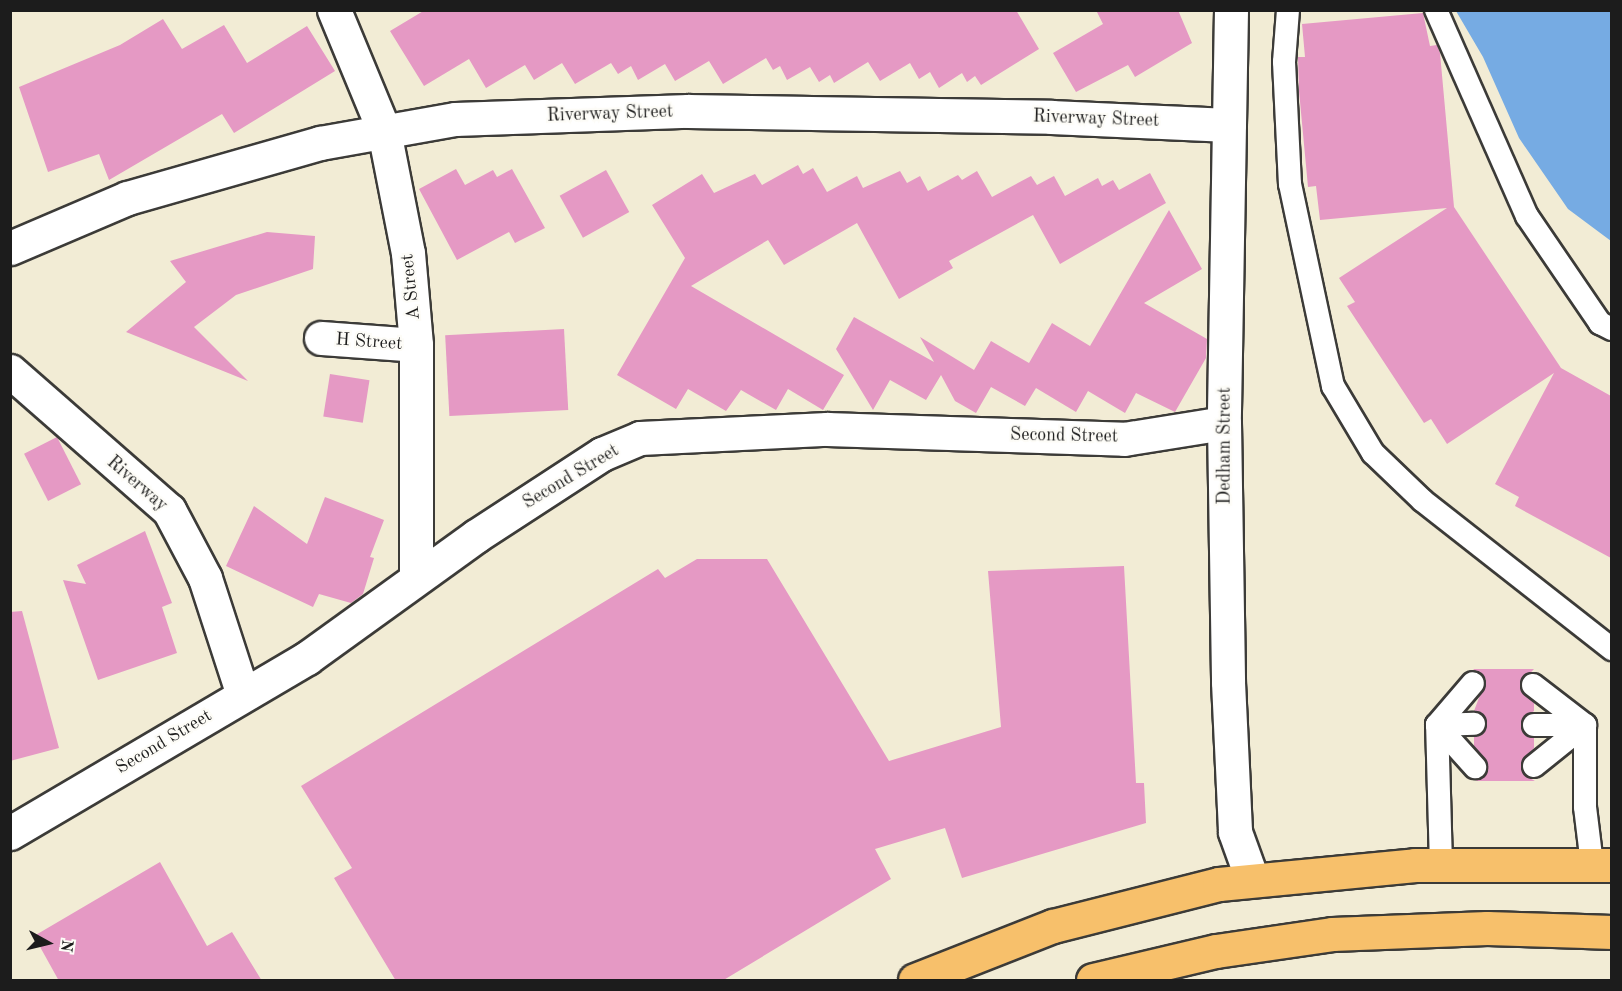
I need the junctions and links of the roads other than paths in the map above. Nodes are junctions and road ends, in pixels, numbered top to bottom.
1 (334, 10) edge
2 (1231, 10) edge
3 (1288, 10) edge
4 (1436, 10) edge
5 (1229, 125) junction
6 (384, 130) junction
7 (10, 248) edge
8 (1611, 329) edge
9 (321, 338) dead end
10 (416, 345) junction
11 (10, 371) edge
12 (1224, 423) junction
13 (416, 576) junction
14 (1611, 649) edge
15 (1473, 683) dead end
16 (1533, 685) dead end
17 (243, 695) junction
18 (1474, 724) dead end
19 (1437, 725) junction
20 (1534, 725) dead end
21 (1584, 725) junction
22 (1534, 766) dead end
23 (1475, 767) dead end
24 (10, 833) edge
25 (1602, 864) edge
26 (1441, 865) junction
27 (1252, 879) junction
28 (1611, 932) edge
29 (915, 981) edge
30 (1094, 981) edge

1 - 6 street, A Street
2 - 5 street, Dedham Street
3 - 14 lane
4 - 8 lane
5 - 6 street, Riverway Street
5 - 12 street, Dedham Street
6 - 7 street, Riverway Street
6 - 10 street, A Street
9 - 10 street, H Street
10 - 13 street, A Street
11 - 17 street, Riverway
12 - 13 street, Second Street
12 - 27 street, Dedham Street
13 - 17 street, Second Street
15 - 19 lane
16 - 21 lane
17 - 24 street, Second Street
18 - 19 lane
19 - 23 lane
19 - 26 lane
20 - 21 lane
21 - 22 lane
21 - 25 lane
25 - 26 highway
26 - 27 highway
27 - 29 highway
28 - 30 highway

